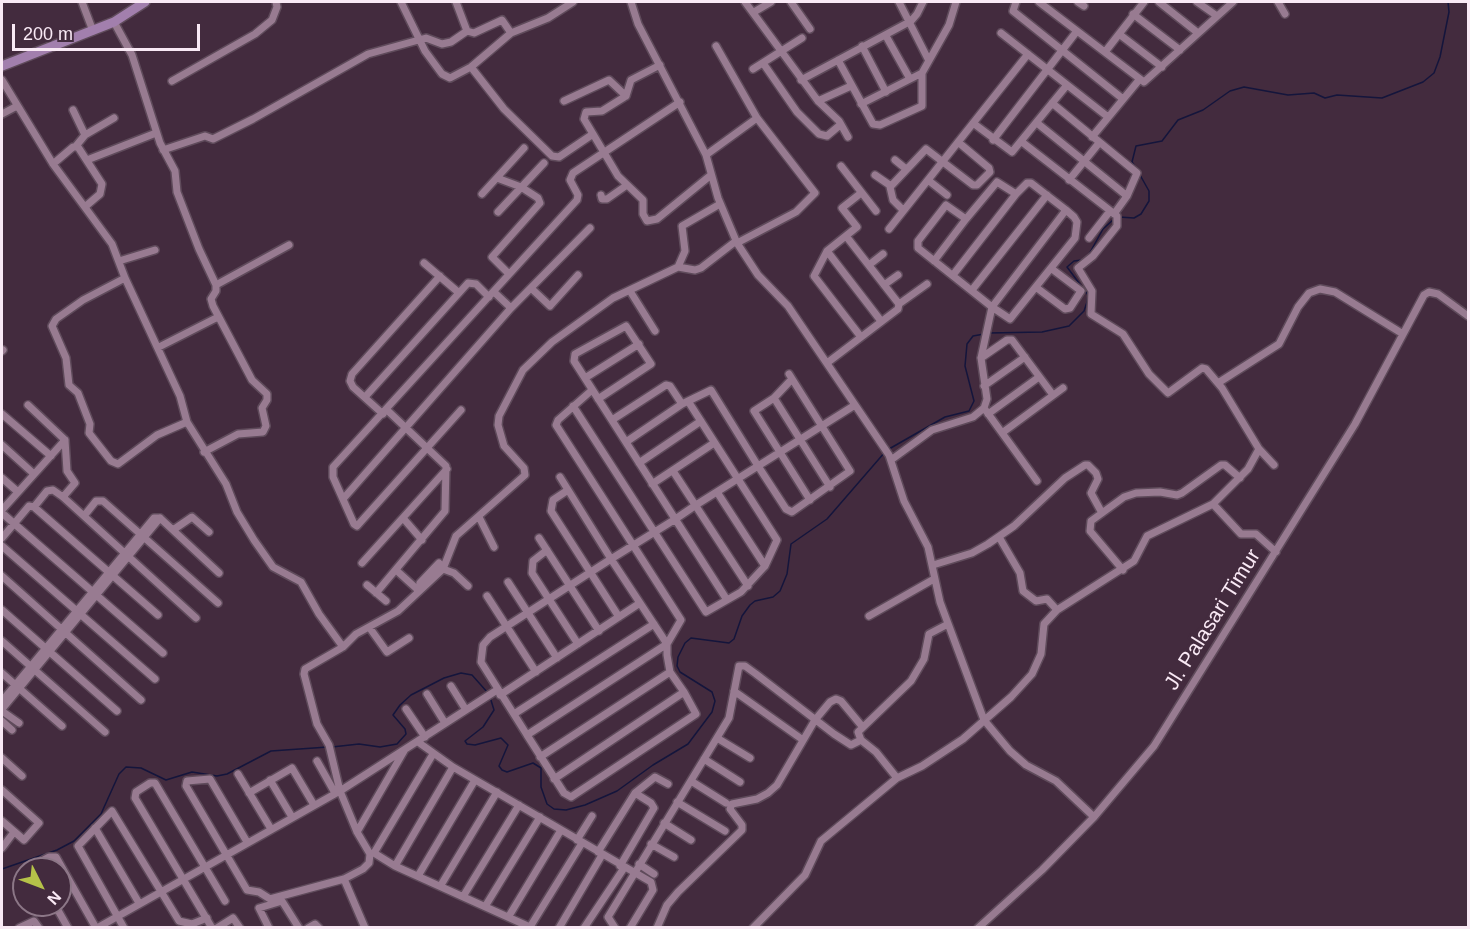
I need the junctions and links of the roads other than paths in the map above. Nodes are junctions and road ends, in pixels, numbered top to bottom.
1 (82, 2) edge
2 (145, 2) edge
3 (276, 2) edge
4 (401, 2) edge
5 (456, 2) edge
6 (573, 2) edge
7 (631, 2) edge
8 (745, 2) edge
9 (771, 2) edge
10 (791, 2) edge
11 (899, 2) edge
12 (923, 2) edge
13 (956, 2) edge
14 (1016, 2) edge
15 (1040, 2) edge
16 (1144, 2) edge
17 (1159, 2) edge
18 (1197, 2) edge
19 (1233, 2) edge
20 (1278, 2) edge
21 (754, 12) junction
22 (1133, 14) junction
23 (1285, 14) dead end
24 (1216, 16) junction
25 (911, 21) junction
26 (114, 22) junction
27 (810, 29) dead end
28 (93, 31) junction
29 (467, 31) junction
30 (1077, 31) junction
31 (511, 33) junction
32 (1001, 33) dead end
33 (1198, 33) junction
34 (1119, 34) junction
35 (886, 36) junction
36 (802, 38) dead end
37 (419, 41) junction
38 (716, 46) dead end
39 (862, 46) junction
40 (782, 50) junction
41 (1180, 50) junction
42 (1062, 51) junction
43 (1105, 52) junction
44 (1028, 54) junction
45 (928, 59) junction
46 (838, 60) junction
47 (763, 63) junction
48 (660, 65) junction
49 (2, 66) edge
50 (471, 67) junction
51 (1162, 67) junction
52 (753, 69) dead end
53 (1048, 70) junction
54 (922, 73) junction
55 (910, 79) junction
56 (2, 80) edge
57 (801, 80) junction
58 (1139, 80) junction
59 (172, 81) dead end
60 (1067, 85) junction
61 (851, 86) junction
62 (886, 92) junction
63 (626, 96) junction
64 (1123, 99) junction
65 (564, 101) dead end
66 (818, 101) junction
67 (680, 102) junction
68 (1052, 103) junction
69 (861, 105) junction
70 (17, 106) junction
71 (74, 110) dead end
72 (2, 114) edge
73 (1108, 117) junction
74 (114, 118) dead end
75 (757, 118) junction
76 (973, 123) junction
77 (1037, 123) junction
78 (840, 125) junction
79 (156, 133) junction
80 (593, 134) junction
81 (85, 135) junction
82 (848, 137) dead end
83 (1092, 137) junction
84 (993, 140) junction
85 (957, 142) junction
86 (1022, 142) junction
87 (1099, 143) junction
88 (76, 146) junction
89 (524, 148) dead end
90 (164, 150) junction
91 (606, 152) junction
92 (706, 155) junction
93 (87, 160) junction
94 (895, 160) dead end
95 (943, 161) junction
96 (1084, 162) junction
97 (544, 163) dead end
98 (53, 164) junction
99 (841, 166) dead end
100 (906, 169) junction
101 (990, 172) junction
102 (711, 174) junction
103 (875, 175) dead end
104 (497, 178) junction
105 (928, 180) junction
106 (1069, 180) junction
107 (997, 182) junction
108 (627, 185) junction
109 (521, 187) junction
110 (890, 187) junction
111 (861, 192) junction
112 (482, 194) dead end
113 (1016, 194) junction
114 (600, 195) dead end
115 (947, 195) dead end
116 (1047, 195) junction
117 (1127, 196) junction
118 (720, 204) junction
119 (86, 206) junction
120 (903, 210) junction
121 (1066, 210) junction
122 (876, 211) dead end
123 (498, 212) dead end
124 (1115, 216) junction
125 (966, 219) junction
126 (591, 228) dead end
127 (889, 229) dead end
128 (846, 236) junction
129 (1089, 238) dead end
130 (737, 242) junction
131 (289, 245) dead end
132 (155, 250) dead end
133 (826, 251) junction
134 (883, 254) dead end
135 (119, 261) junction
136 (934, 261) junction
137 (424, 263) dead end
138 (869, 265) junction
139 (678, 267) junction
140 (1052, 269) junction
141 (509, 274) junction
142 (898, 274) dead end
143 (578, 275) dead end
144 (953, 275) junction
145 (440, 276) junction
146 (124, 278) junction
147 (927, 284) dead end
148 (216, 285) junction
149 (884, 285) junction
150 (1037, 288) junction
151 (531, 289) junction
152 (972, 290) junction
153 (630, 291) junction
154 (458, 292) junction
155 (491, 295) junction
156 (899, 304) junction
157 (992, 307) junction
158 (511, 308) junction
159 (1468, 316) edge
160 (218, 317) junction
161 (881, 321) junction
162 (656, 331) dead end
163 (1403, 334) junction
164 (861, 337) junction
165 (639, 344) junction
166 (159, 347) junction
167 (1025, 357) junction
168 (981, 358) junction
169 (826, 363) junction
170 (1039, 376) junction
171 (585, 378) junction
172 (1218, 383) junction
173 (984, 386) junction
174 (1063, 388) dead end
175 (592, 390) junction
176 (1053, 396) junction
177 (365, 397) junction
178 (774, 398) junction
179 (598, 399) junction
180 (685, 403) junction
181 (28, 405) dead end
182 (855, 405) junction
183 (573, 406) junction
184 (461, 410) dead end
185 (986, 411) junction
186 (385, 412) junction
187 (2, 414) edge
188 (612, 420) junction
189 (701, 421) junction
190 (187, 422) junction
191 (821, 426) junction
192 (407, 428) junction
193 (1002, 433) junction
194 (800, 439) junction
195 (65, 440) junction
196 (626, 442) junction
197 (714, 442) junction
198 (2, 446) edge
199 (428, 448) junction
200 (1259, 449) junction
201 (204, 452) junction
202 (779, 453) junction
203 (51, 456) junction
204 (890, 458) junction
205 (639, 463) junction
206 (1274, 465) dead end
207 (758, 466) junction
208 (447, 469) junction
209 (673, 471) junction
210 (34, 474) junction
211 (560, 477) dead end
212 (2, 478) edge
213 (1240, 478) junction
214 (738, 479) junction
215 (1037, 481) dead end
216 (652, 484) junction
217 (830, 487) junction
218 (568, 490) junction
219 (18, 492) junction
220 (717, 492) junction
221 (63, 497) junction
222 (343, 500) junction
223 (810, 500) junction
224 (1213, 504) junction
225 (696, 505) junction
226 (34, 507) junction
227 (2, 510) edge
228 (1102, 513) junction
229 (84, 516) junction
230 (479, 517) junction
231 (403, 518) junction
232 (674, 520) junction
233 (14, 524) junction
234 (173, 531) junction
235 (209, 532) dead end
236 (654, 532) junction
237 (144, 535) junction
238 (999, 537) junction
239 (2, 538) edge
240 (539, 538) dead end
241 (422, 540) junction
242 (2, 546) edge
243 (632, 546) junction
244 (494, 547) dead end
245 (547, 550) junction
246 (1276, 552) junction
247 (128, 555) junction
248 (611, 559) junction
249 (362, 563) dead end
250 (933, 565) junction
251 (441, 566) junction
252 (765, 566) junction
253 (396, 570) junction
254 (1123, 570) junction
255 (591, 572) junction
256 (219, 573) dead end
257 (111, 574) junction
258 (2, 576) edge
259 (934, 579) junction
260 (508, 582) dead end
261 (367, 585) dead end
262 (468, 586) dead end
263 (570, 586) junction
264 (748, 586) junction
265 (417, 589) junction
266 (96, 593) junction
267 (376, 593) junction
268 (487, 596) dead end
269 (549, 600) junction
270 (727, 600) junction
271 (386, 601) dead end
272 (218, 603) dead end
273 (640, 603) junction
274 (2, 610) edge
275 (1057, 610) junction
276 (80, 612) junction
277 (528, 613) junction
278 (158, 615) dead end
279 (869, 616) dead end
280 (619, 617) junction
281 (196, 618) dead end
282 (654, 624) junction
283 (948, 624) junction
284 (507, 626) junction
285 (369, 627) junction
286 (64, 631) junction
287 (599, 631) junction
288 (409, 638) dead end
289 (2, 641) edge
290 (578, 644) junction
291 (667, 645) junction
292 (343, 647) junction
293 (48, 650) junction
294 (163, 653) dead end
295 (557, 658) junction
296 (33, 668) junction
297 (536, 672) junction
298 (670, 672) junction
299 (2, 673) edge
300 (155, 680) dead end
301 (17, 686) junction
302 (451, 686) dead end
303 (734, 691) junction
304 (684, 692) junction
305 (497, 693) junction
306 (427, 694) dead end
307 (141, 700) dead end
308 (2, 701) edge
309 (406, 709) dead end
310 (2, 710) edge
311 (466, 710) junction
312 (117, 711) dead end
313 (514, 714) junction
314 (815, 720) junction
315 (984, 720) junction
316 (2, 721) edge
317 (19, 723) dead end
318 (445, 723) junction
319 (861, 725) junction
320 (62, 726) dead end
321 (12, 730) dead end
322 (105, 732) dead end
323 (527, 735) junction
324 (425, 737) junction
325 (717, 738) junction
326 (803, 740) junction
327 (861, 740) junction
328 (418, 742) junction
329 (405, 750) junction
330 (433, 754) junction
331 (540, 757) junction
332 (2, 758) edge
333 (750, 758) dead end
334 (704, 759) junction
335 (317, 761) dead end
336 (453, 767) junction
337 (238, 774) dead end
338 (22, 776) dead end
339 (554, 778) junction
340 (897, 778) junction
341 (270, 780) junction
342 (475, 780) junction
343 (691, 781) junction
344 (740, 782) dead end
345 (668, 784) dead end
346 (2, 790) edge
347 (338, 792) junction
348 (497, 792) junction
349 (249, 793) junction
350 (635, 793) junction
351 (677, 802) junction
352 (726, 803) dead end
353 (314, 805) junction
354 (519, 806) junction
355 (592, 816) dead end
356 (292, 817) junction
357 (540, 817) junction
358 (1094, 817) junction
359 (2, 821) edge
360 (664, 823) junction
361 (95, 828) junction
362 (271, 829) junction
363 (561, 830) junction
364 (725, 831) dead end
365 (14, 832) junction
366 (357, 832) junction
367 (691, 840) dead end
368 (580, 841) junction
369 (247, 842) junction
370 (651, 844) junction
371 (2, 848) edge
372 (225, 854) junction
373 (372, 854) junction
374 (600, 854) junction
375 (674, 857) dead end
376 (639, 864) junction
377 (204, 866) junction
378 (395, 866) junction
379 (622, 867) junction
380 (633, 873) junction
381 (654, 874) dead end
382 (418, 876) junction
383 (183, 878) junction
384 (344, 879) junction
385 (72, 884) edge
386 (441, 885) junction
387 (161, 891) junction
388 (464, 895) junction
389 (225, 901) dead end
390 (139, 903) junction
391 (486, 905) junction
392 (117, 916) junction
393 (509, 916) junction
394 (207, 918) junction
395 (20, 927) edge
396 (39, 927) edge
397 (97, 927) edge
398 (124, 927) edge
399 (214, 927) edge
400 (240, 927) edge
401 (269, 927) edge
402 (299, 927) edge
403 (308, 927) edge
404 (319, 927) edge
405 (366, 927) edge
406 (531, 927) edge
407 (559, 927) edge
408 (584, 927) edge
409 (615, 927) edge
410 (630, 927) edge
411 (657, 927) edge
412 (753, 927) edge
413 (978, 927) edge

1 - 28 street
2 - 26 street
3 - 59 street
4 - 37 street
5 - 29 street
6 - 31 street
7 - 48 street
8 - 21 street
9 - 21 street
10 - 27 street
11 - 25 street
12 - 25 street
13 - 45 street
14 - 42 street
15 - 30 street
16 - 22 street
17 - 33 street
18 - 24 street
19 - 24 street
20 - 23 street
21 - 40 street
22 - 34 street
22 - 41 street
24 - 33 street
25 - 35 street
25 - 45 street
26 - 28 street
26 - 79 street
28 - 49 street
29 - 31 street
29 - 37 street
30 - 42 street
30 - 43 street
31 - 50 street
32 - 44 street
33 - 41 street
34 - 43 street
34 - 51 street
35 - 39 street
35 - 55 street
36 - 40 street
37 - 50 street
37 - 90 street
38 - 75 street
39 - 46 street
39 - 62 street
40 - 47 street
40 - 57 street
41 - 51 street
42 - 53 street
42 - 64 street
43 - 58 street
44 - 53 street
44 - 76 street
45 - 54 street
46 - 57 street
46 - 61 street
47 - 52 street
47 - 78 street
48 - 63 street
48 - 67 street
50 - 80 street
51 - 58 street
53 - 60 street
53 - 84 street
54 - 55 street
54 - 69 street
55 - 62 street
56 - 70 street
57 - 66 street
58 - 64 street
60 - 68 street
60 - 73 street
61 - 66 street
61 - 69 street
62 - 69 street
63 - 65 street
63 - 80 street
64 - 73 street
66 - 78 street
67 - 91 street
67 - 92 street
68 - 77 street
68 - 83 street
70 - 72 street
70 - 98 street
71 - 81 street
73 - 83 street
74 - 81 street
75 - 92 street
75 - 130 street
76 - 84 street
76 - 85 street
77 - 86 street
77 - 96 street
78 - 82 street
79 - 90 street
79 - 93 street
80 - 91 street
81 - 88 street
83 - 87 street
84 - 86 street
85 - 95 street
85 - 101 street
86 - 106 street
87 - 96 street
87 - 117 street
88 - 93 street
88 - 98 street
89 - 104 street
90 - 148 street
91 - 108 street
91 - 141 street
92 - 102 street
93 - 119 street
94 - 100 street
95 - 100 street
95 - 101 street
95 - 105 street
96 - 106 street
96 - 117 street
97 - 109 street
98 - 119 street
99 - 111 street
100 - 110 street
101 - 107 street
102 - 108 street
102 - 118 street
103 - 110 street
104 - 109 street
104 - 112 street
105 - 115 street
105 - 120 street
106 - 124 street
107 - 113 street
107 - 125 street
108 - 114 street
109 - 123 street
109 - 141 street
110 - 120 street
111 - 122 street
111 - 128 street
113 - 116 street
113 - 144 street
116 - 121 street
116 - 152 street
117 - 124 street
118 - 130 street
118 - 139 street
119 - 135 street
120 - 127 street
121 - 140 street
121 - 157 street
124 - 129 street
124 - 172 street
125 - 136 street
125 - 136 street
126 - 151 street
128 - 133 street
128 - 138 street
130 - 139 street
130 - 169 street
131 - 148 street
132 - 135 street
133 - 161 street
133 - 164 street
134 - 138 street
135 - 146 street
136 - 144 street
137 - 145 street
138 - 149 street
139 - 153 street
140 - 150 street
140 - 150 street
141 - 155 street
142 - 149 street
143 - 151 street
144 - 152 street
145 - 154 street
145 - 177 street
146 - 166 street
146 - 190 street
147 - 156 street
148 - 160 street
149 - 156 street
150 - 157 street
151 - 158 street
152 - 157 street
153 - 162 street
153 - 230 street
154 - 155 street
154 - 177 street
155 - 158 street
155 - 186 street
156 - 161 street
157 - 168 street
158 - 192 street
159 - 163 street, Jl. Palasari Timur
160 - 166 street
160 - 201 street
161 - 164 street
163 - 172 street
163 - 246 street, Jl. Palasari Timur
164 - 169 street
165 - 171 street
165 - 171 street
165 - 179 street
166 - 190 street
167 - 168 street
167 - 170 street
167 - 173 street
168 - 173 street
169 - 182 street
170 - 176 street
170 - 185 street
171 - 175 street
172 - 200 street
173 - 185 street
174 - 176 street
175 - 179 street
175 - 183 street
176 - 193 street
177 - 186 street
178 - 191 street
178 - 194 street
178 - 202 street
179 - 188 street
180 - 188 street
180 - 189 street
180 - 196 street
180 - 207 street
181 - 195 street
182 - 191 street
182 - 204 street
183 - 236 street
183 - 243 street
184 - 199 street
185 - 193 street
185 - 204 street
186 - 192 street
186 - 222 street
187 - 203 street
188 - 196 street
189 - 197 street
189 - 205 street
190 - 201 street
191 - 194 street
191 - 217 street
192 - 199 street
192 - 222 street
193 - 215 street
194 - 202 street
194 - 217 street
195 - 203 street
195 - 221 street
196 - 205 street
197 - 209 street
197 - 214 street
198 - 210 street
199 - 208 street
199 - 222 street
200 - 206 street
200 - 213 street
201 - 292 street
202 - 207 street
202 - 223 street
203 - 210 street
204 - 250 street
205 - 216 street
207 - 214 street
207 - 223 street
208 - 231 street
208 - 241 street
209 - 216 street
209 - 225 street
210 - 219 street
211 - 218 street
212 - 219 street
213 - 224 street
213 - 228 street
214 - 220 street
214 - 252 street
216 - 232 street
217 - 223 street
218 - 248 street
218 - 255 street
219 - 227 street
220 - 225 street
220 - 252 street
221 - 226 street
221 - 229 street
224 - 246 street
224 - 254 street
225 - 232 street
225 - 264 street
226 - 233 street
226 - 257 street
227 - 233 street
228 - 238 street
228 - 254 street
229 - 237 street
229 - 247 street
230 - 244 street
230 - 251 street
231 - 241 street
231 - 249 street
232 - 236 street
232 - 270 street
233 - 239 street
233 - 266 street
234 - 235 street
234 - 237 street
234 - 256 street
236 - 243 street
236 - 270 street
237 - 247 street
237 - 272 street
238 - 250 street
238 - 275 street
240 - 245 street
241 - 253 street
242 - 276 street
243 - 248 street
243 - 291 street
245 - 263 street
245 - 269 street
246 - 358 street, Jl. Palasari Timur
247 - 257 street
247 - 281 street
248 - 255 street
248 - 273 street
250 - 259 street
251 - 262 street
251 - 265 street
252 - 264 street
253 - 265 street
253 - 267 street
254 - 275 street
255 - 263 street
255 - 280 street
257 - 266 street
257 - 278 street
258 - 286 street
259 - 279 street
259 - 283 street
260 - 277 street
261 - 267 street
263 - 269 street
263 - 287 street
264 - 270 street
265 - 285 street
266 - 276 street
266 - 294 street
267 - 271 street
268 - 284 street
269 - 277 street
269 - 290 street
273 - 280 street
273 - 282 street
274 - 293 street
275 - 315 street
276 - 286 street
276 - 300 street
277 - 284 street
277 - 295 street
280 - 287 street
282 - 291 street
282 - 313 street
283 - 315 street
283 - 319 street
284 - 297 street
284 - 305 street
285 - 288 street
285 - 292 street
286 - 293 street
286 - 307 street
287 - 290 street
289 - 296 street
290 - 295 street
291 - 298 street
291 - 323 street
292 - 347 street
293 - 296 street
293 - 312 street
295 - 297 street
296 - 301 street
296 - 322 street
297 - 305 street
298 - 304 street
298 - 331 street
299 - 301 street
301 - 308 street
301 - 310 street
301 - 320 street
302 - 311 street
303 - 314 street
303 - 325 street
303 - 326 street
304 - 339 street
304 - 339 street
305 - 311 street
305 - 313 street
306 - 318 street
309 - 324 street
310 - 317 street
311 - 318 street
313 - 323 street
314 - 319 street
314 - 326 street
314 - 327 street
315 - 340 street
315 - 358 street
316 - 321 street
318 - 324 street
319 - 327 street
323 - 331 street
324 - 328 street
325 - 333 street
325 - 334 street
326 - 411 street
327 - 340 street
328 - 329 street
328 - 330 street
329 - 347 street
329 - 366 street
330 - 336 street
330 - 373 street
331 - 339 street
332 - 338 street
334 - 343 street
334 - 344 street
335 - 347 street
336 - 342 street
336 - 378 street
337 - 349 street
340 - 412 street
341 - 349 street
341 - 353 street
341 - 356 street
342 - 348 street
342 - 382 street
343 - 351 street
343 - 352 street
345 - 350 street
346 - 365 street
347 - 353 street
347 - 366 street
348 - 354 street
348 - 386 street
349 - 362 street
350 - 374 street
350 - 379 street
351 - 360 street
351 - 364 street
353 - 356 street
354 - 357 street
354 - 388 street
355 - 368 street
356 - 362 street
357 - 363 street
357 - 391 street
358 - 413 street, Jl. Palasari Timur
359 - 365 street
360 - 367 street
360 - 370 street
361 - 387 street
361 - 390 street
361 - 392 street
362 - 369 street
363 - 368 street
363 - 393 street
365 - 371 street
366 - 373 street
368 - 374 street
368 - 406 street
369 - 372 street
369 - 372 street
370 - 375 street
370 - 376 street
372 - 377 street
372 - 384 street
373 - 378 street
373 - 384 street
374 - 379 street
374 - 407 street
376 - 380 street
376 - 381 street
377 - 383 street
377 - 383 street
377 - 389 street
378 - 382 street
379 - 380 street
379 - 408 street
380 - 409 street
380 - 410 street
382 - 386 street
383 - 387 street
383 - 394 street
384 - 405 street
385 - 397 street
386 - 388 street
387 - 390 street
387 - 394 street
388 - 391 street
390 - 392 street
391 - 393 street
392 - 397 street
392 - 398 street
393 - 406 street
394 - 399 street
395 - 396 street
399 - 400 street
401 - 402 street
403 - 404 street

